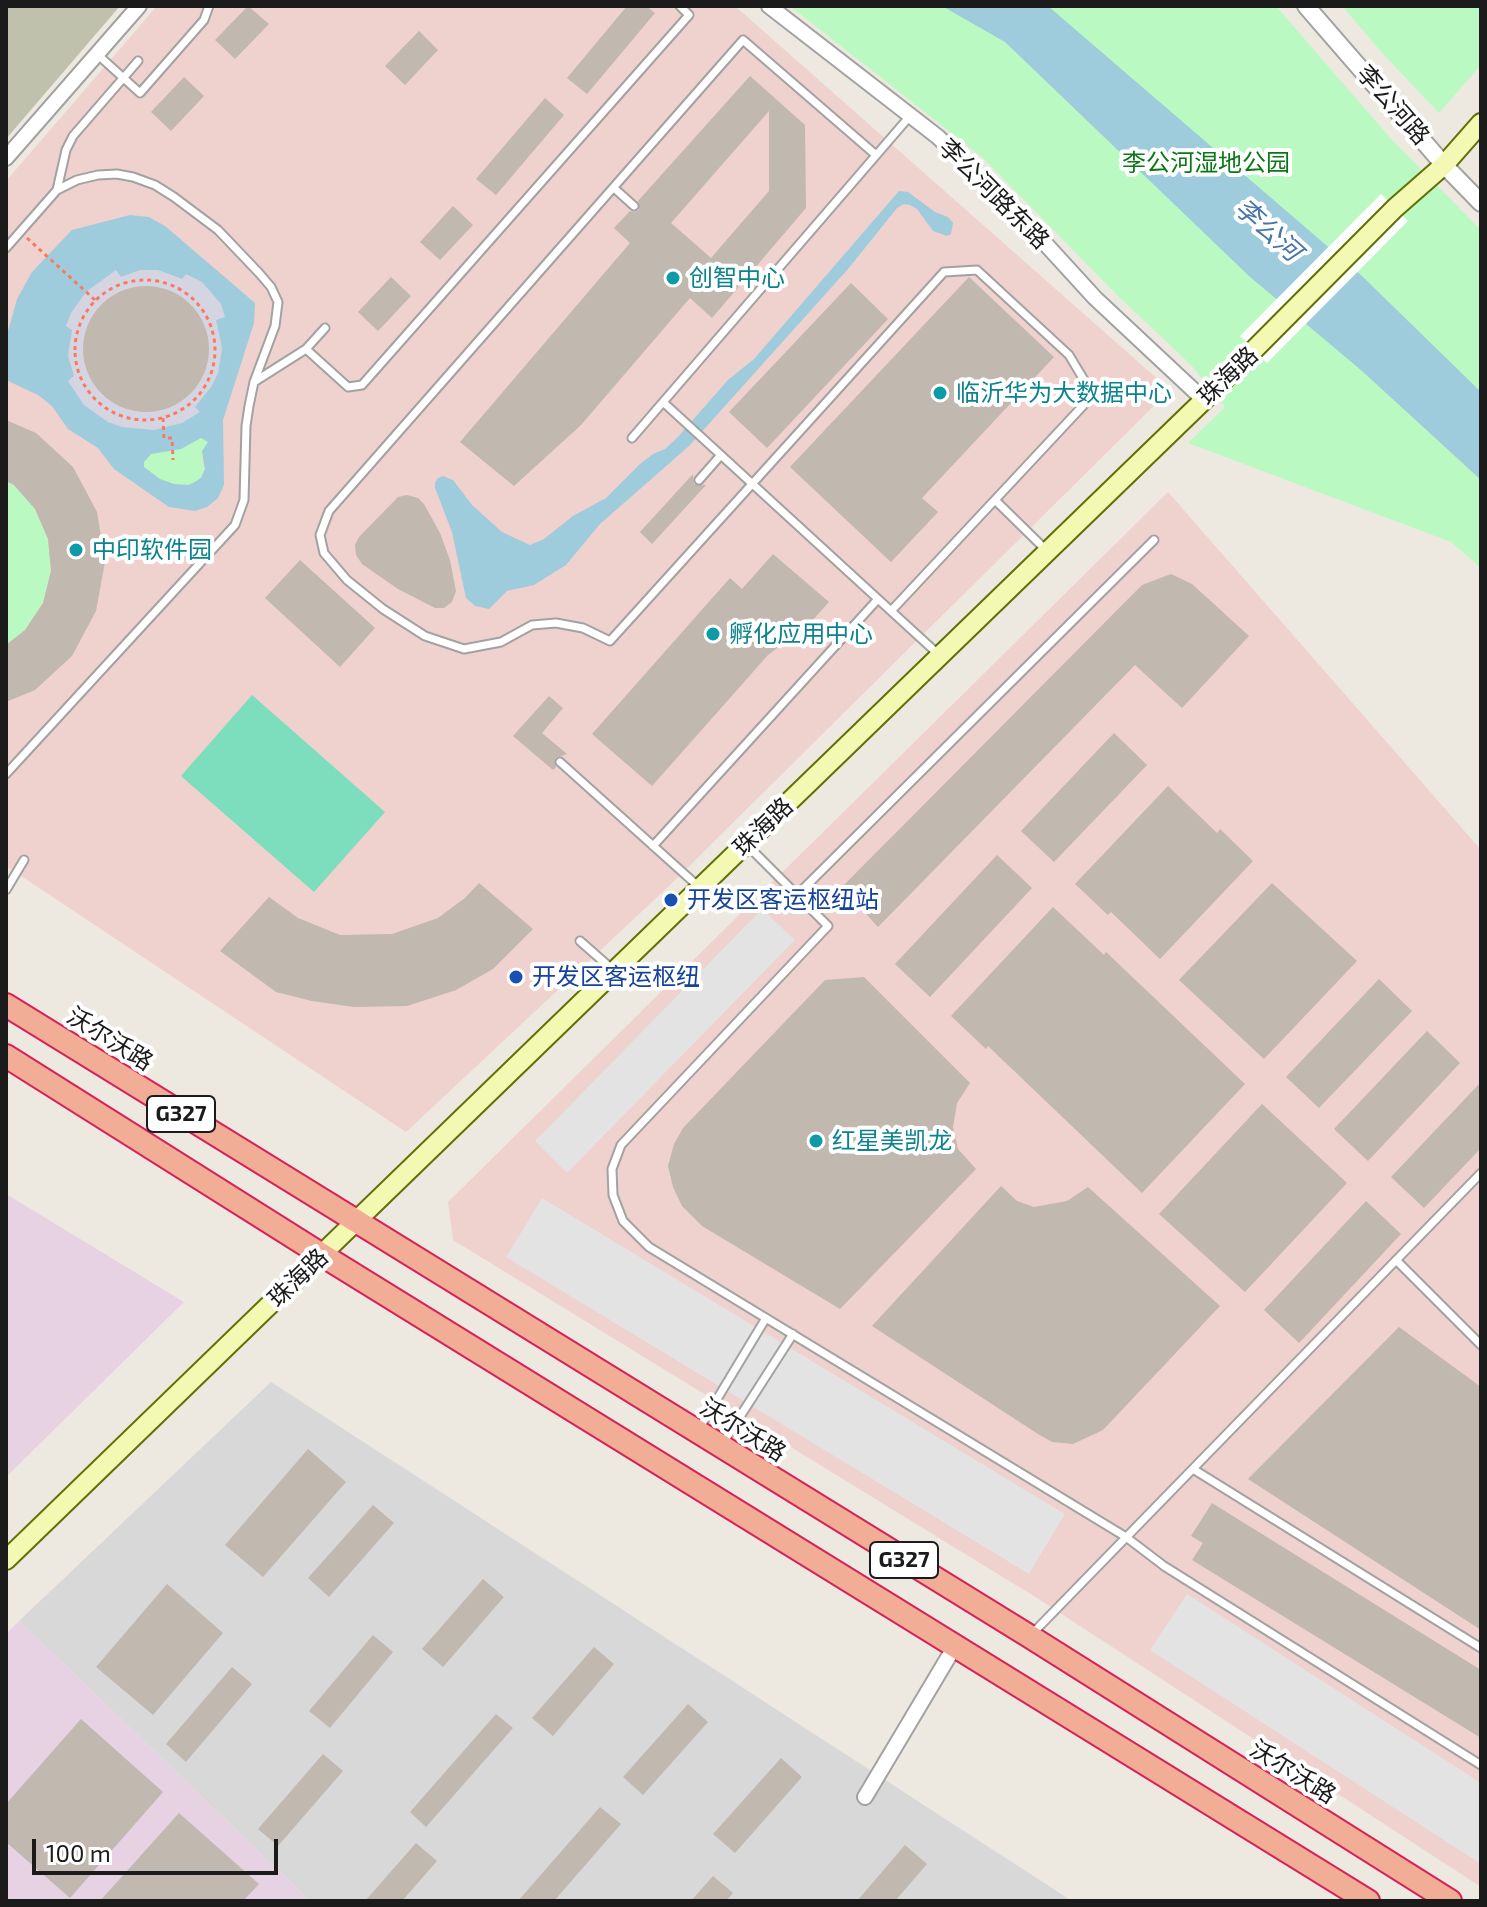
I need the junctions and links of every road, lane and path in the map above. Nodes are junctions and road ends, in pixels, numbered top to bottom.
1 (139, 6) edge
2 (209, 6) edge
3 (680, 6) edge
4 (769, 6) edge
5 (1306, 6) edge
6 (97, 54) junction
7 (138, 61) dead end
8 (123, 78) junction
9 (910, 116) junction
10 (1481, 123) edge
11 (876, 155) junction
12 (6, 158) edge
13 (1444, 165) junction
14 (614, 188) junction
15 (57, 190) junction
16 (1481, 203) edge
17 (634, 206) dead end
18 (21, 231) junction
19 (6, 248) edge
20 (95, 300) junction
21 (325, 328) dead end
22 (306, 349) junction
23 (254, 382) junction
24 (1204, 400) junction
25 (663, 402) junction
26 (163, 418) junction
27 (632, 438) dead end
28 (721, 455) junction
29 (173, 460) dead end
30 (699, 480) dead end
31 (751, 483) junction
32 (995, 500) junction
33 (1154, 540) dead end
34 (1047, 552) junction
35 (878, 599) junction
36 (891, 611) junction
37 (940, 656) junction
38 (560, 762) dead end
39 (6, 774) edge
40 (746, 844) junction
41 (653, 846) junction
42 (24, 860) dead end
43 (700, 888) junction
44 (6, 890) edge
45 (797, 895) junction
46 (580, 941) dead end
47 (615, 971) junction
48 (6, 1005) edge
49 (6, 1056) edge
50 (1481, 1173) edge
51 (356, 1222) junction
52 (322, 1255) junction
53 (1396, 1260) junction
54 (766, 1318) junction
55 (793, 1334) junction
56 (1481, 1345) edge
57 (697, 1432) junction
58 (721, 1447) junction
59 (1193, 1469) junction
60 (1126, 1537) junction
61 (6, 1560) edge
62 (1029, 1636) junction
63 (955, 1646) junction
64 (1481, 1648) edge
65 (1481, 1765) edge
66 (865, 1797) dead end
67 (1368, 1901) edge
68 (1450, 1901) edge

1 - 6 street
2 - 8 lane
3 - 22 lane
4 - 9 street, 李公河路东路
5 - 13 street, 李公河路
6 - 8 lane
6 - 12 street
7 - 8 lane
8 - 15 lane
9 - 11 lane
9 - 24 street, 李公河路东路
10 - 13 main road, 珠海路
11 - 14 lane
11 - 25 lane
13 - 16 street, 李公河路
13 - 24 main road, 珠海路
14 - 17 lane
14 - 31 lane
15 - 18 lane
15 - 23 lane
18 - 19 lane
18 - 20 path
20 - 26 path
20 - 26 path
21 - 22 lane
22 - 23 lane
23 - 39 lane
24 - 34 main road, 珠海路
25 - 27 lane
25 - 28 lane
26 - 29 path
28 - 30 lane
28 - 31 lane
31 - 32 lane
31 - 35 lane
32 - 34 lane
32 - 36 lane
33 - 45 lane
34 - 37 main road, 珠海路
35 - 36 lane
35 - 41 lane
36 - 37 lane
37 - 40 main road, 珠海路
38 - 41 lane
40 - 43 main road, 珠海路
40 - 45 lane
41 - 43 lane
42 - 44 lane
43 - 47 main road, 珠海路
45 - 54 lane
46 - 47 lane
47 - 51 main road, 珠海路
48 - 51 highway, 沃尔沃路 / G327
49 - 52 highway, G327
50 - 53 lane
51 - 52 main road, 珠海路
51 - 57 highway, 沃尔沃路 / G327
52 - 61 main road, 珠海路
52 - 63 highway, G327
53 - 56 lane
53 - 59 lane
54 - 55 lane
54 - 57 lane
55 - 58 lane
55 - 60 lane
57 - 58 highway, 沃尔沃路 / G327
58 - 62 highway, 沃尔沃路 / G327
59 - 60 lane
59 - 64 lane
60 - 62 lane
60 - 65 lane
62 - 68 highway, 沃尔沃路 / G327
63 - 66 street
63 - 67 highway, G327

